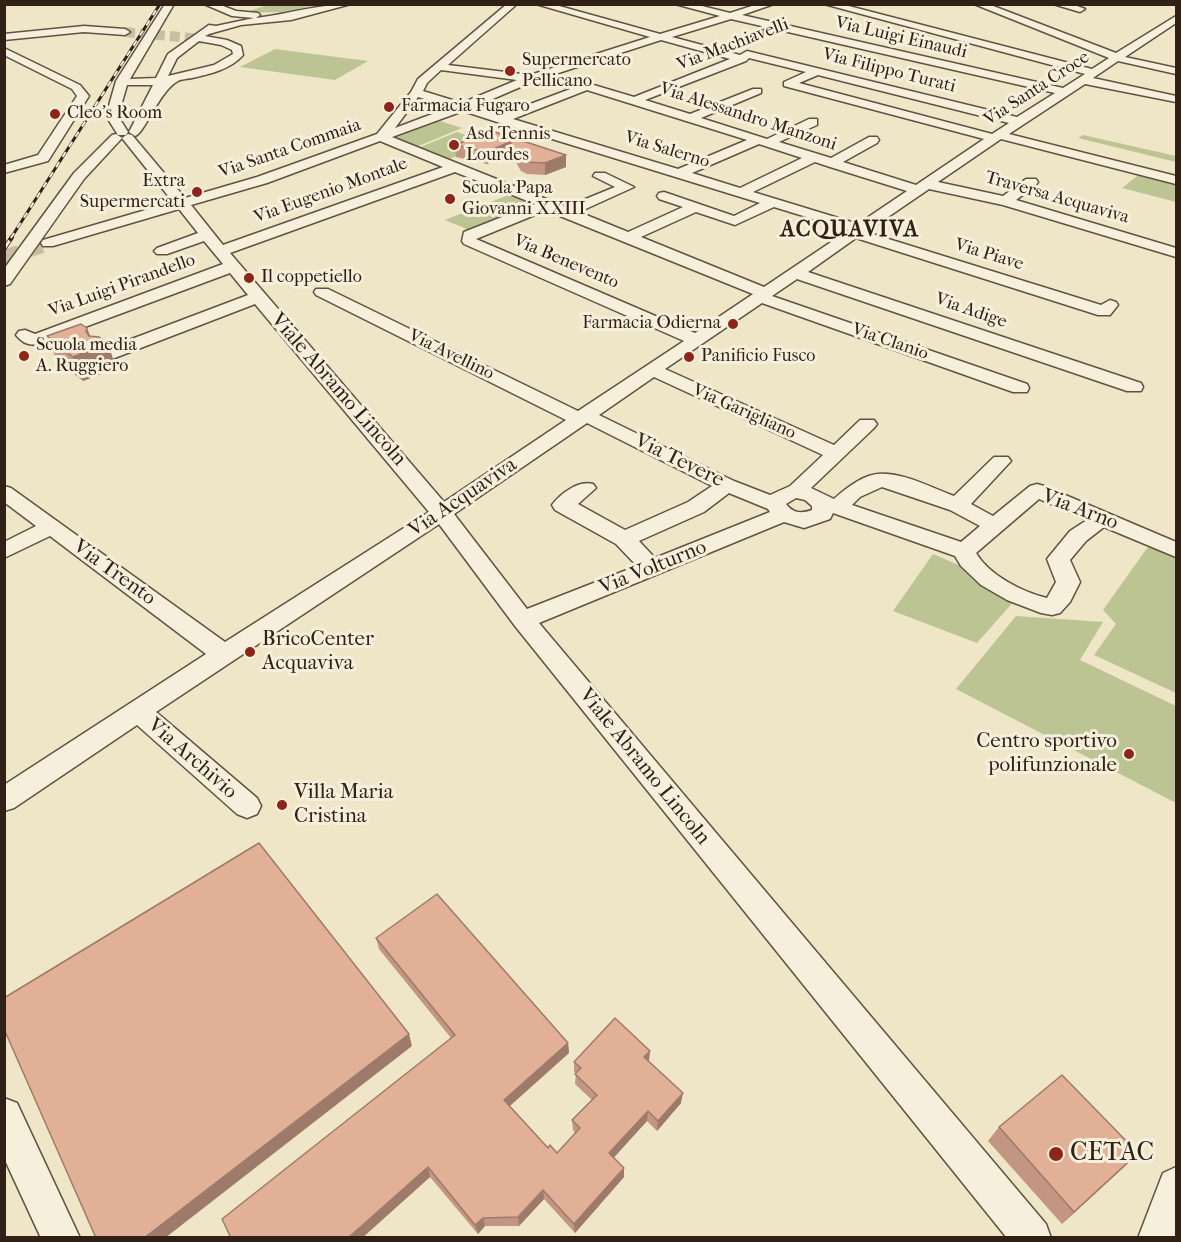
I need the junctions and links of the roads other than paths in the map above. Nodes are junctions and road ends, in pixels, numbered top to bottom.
1 (208, 4) edge
2 (329, 4) edge
3 (347, 4) edge
4 (540, 4) edge
5 (680, 4) edge
6 (770, 4) edge
7 (828, 4) edge
8 (862, 4) edge
9 (978, 4) edge
10 (1057, 4) edge
11 (258, 5) edge
12 (510, 5) edge
13 (196, 8) dead end
14 (167, 9) edge
15 (181, 9) dead end
16 (846, 9) junction
17 (1080, 9) dead end
18 (227, 11) junction
19 (729, 16) junction
20 (1176, 19) edge
21 (126, 32) tunnel mouth
22 (808, 34) junction
23 (203, 36) junction
24 (1153, 36) junction
25 (660, 37) junction
26 (4, 39) edge
27 (1168, 39) dead end
28 (789, 40) dead end
29 (771, 46) dead end
30 (4, 51) edge
31 (718, 53) junction
32 (745, 57) junction
33 (1118, 58) junction
34 (697, 61) dead end
35 (439, 67) junction
36 (165, 69) junction
37 (203, 71) junction
38 (817, 71) junction
39 (1176, 71) edge
40 (187, 75) junction
41 (1090, 76) junction
42 (530, 80) junction
43 (122, 81) junction
44 (160, 81) junction
45 (632, 85) dead end
46 (587, 86) junction
47 (758, 91) dead end
48 (610, 92) junction
49 (1066, 92) junction
50 (416, 93) junction
51 (155, 95) junction
52 (1176, 99) edge
53 (636, 100) junction
54 (1016, 104) dead end
55 (463, 107) junction
56 (1040, 110) junction
57 (732, 117) dead end
58 (692, 118) junction
59 (501, 119) junction
60 (813, 122) dead end
61 (1021, 122) junction
62 (714, 125) junction
63 (125, 135) junction
64 (997, 136) junction
65 (381, 137) junction
66 (873, 140) dead end
67 (763, 141) junction
68 (814, 157) junction
69 (832, 163) junction
70 (456, 167) junction
71 (4, 169) edge
72 (680, 173) junction
73 (600, 176) dead end
74 (1176, 180) edge
75 (1030, 182) dead end
76 (922, 187) junction
77 (742, 192) junction
78 (664, 196) dead end
79 (1006, 201) junction
80 (772, 202) junction
81 (177, 205) junction
82 (546, 205) junction
83 (695, 207) junction
84 (565, 213) junction
85 (857, 231) junction
86 (207, 235) junction
87 (627, 238) junction
88 (48, 243) tunnel mouth
89 (162, 251) dead end
90 (220, 251) junction
91 (1176, 253) edge
92 (233, 266) junction
93 (796, 273) junction
94 (4, 281) edge
95 (322, 292) dead end
96 (763, 295) junction
97 (258, 297) junction
98 (1110, 305) dead end
99 (25, 335) dead end
100 (696, 340) junction
101 (106, 355) edge
102 (652, 370) junction
103 (1134, 387) dead end
104 (1020, 388) dead end
105 (582, 417) junction
106 (867, 424) dead end
107 (836, 453) junction
108 (1001, 461) dead end
109 (727, 485) junction
110 (586, 488) dead end
111 (4, 492) edge
112 (795, 492) junction
113 (828, 504) junction
114 (958, 505) junction
115 (779, 510) junction
116 (442, 513) junction
117 (1095, 524) dead end
118 (994, 526) junction
119 (51, 527) junction
120 (624, 539) junction
121 (1176, 550) edge
122 (4, 551) edge
123 (964, 551) junction
124 (652, 568) junction
125 (523, 620) junction
126 (224, 654) junction
127 (138, 711) junction
128 (4, 800) edge
129 (247, 806) dead end
130 (4, 1116) edge
131 (1176, 1186) edge
132 (61, 1238) edge
133 (1032, 1238) edge
134 (1157, 1238) edge

1 - 18 street
2 - 18 street
3 - 23 street
4 - 25 street, Via Filippo Turati
5 - 19 street, Via Luigi Einaudi
6 - 19 street, Via Santa Commaia
7 - 16 street
8 - 16 street
9 - 33 street
10 - 17 street
11 - 18 street
12 - 35 street
13 - 18 street
14 - 15 street
14 - 43 street
16 - 41 street
18 - 23 street
19 - 22 street, Via Luigi Einaudi
19 - 25 street, Via Santa Commaia
20 - 24 street, Via Santa Croce
21 - 26 street
22 - 28 street, Via Machiavelli
22 - 49 street, Via Luigi Einaudi
23 - 36 street
23 - 37 street
24 - 27 street
24 - 33 street, Via Santa Croce
25 - 31 street, Via Filippo Turati
25 - 42 street, Via Santa Commaia
29 - 32 street, Via Machiavelli
30 - 71 street
31 - 32 street, Via Filippo Turati
31 - 34 street
32 - 38 street, Via Filippo Turati
32 - 53 street, Via Machiavelli
33 - 39 street
33 - 41 street, Via Santa Croce
35 - 42 street, Via Alessandro Manzoni
35 - 50 street
36 - 37 street
36 - 44 street
37 - 40 street
38 - 61 street, Via Filippo Turati
38 - 64 street
40 - 44 street
40 - 51 street
41 - 49 street, Via Santa Croce
41 - 52 street
42 - 46 street, Via Alessandro Manzoni
42 - 55 street, Via Santa Commaia
43 - 44 street
43 - 63 street
44 - 51 street
45 - 48 street
46 - 48 street, Via Alessandro Manzoni
46 - 59 street
47 - 58 street
48 - 53 street, Via Alessandro Manzoni
49 - 56 street, Via Santa Croce
50 - 55 street, Via Salerno
50 - 65 street
51 - 63 street
53 - 58 street, Via Alessandro Manzoni
54 - 56 street
55 - 59 street, Via Salerno
55 - 65 street, Via Santa Commaia
56 - 61 street, Via Santa Croce
57 - 62 street
58 - 62 street, Via Alessandro Manzoni
59 - 72 street, Via Salerno
60 - 67 street
61 - 64 street, Via Santa Croce
62 - 67 street, Via Alessandro Manzoni
63 - 81 street, Viale Abramo Lincoln
63 - 94 street
64 - 74 street
64 - 76 street, Via Santa Croce
65 - 70 street, Via Clanio
65 - 81 street, Via Santa Commaia
66 - 69 street
67 - 68 street, Via Alessandro Manzoni
67 - 72 street
68 - 69 street, Via Alessandro Manzoni
68 - 77 street
69 - 76 street, Via Alessandro Manzoni
70 - 82 street, Via Clanio
70 - 90 street, Via Eugenio Montale
72 - 77 street, Via Salerno
73 - 84 street
75 - 79 street
76 - 79 street, Traversa Acquaviva
76 - 85 street, Via Acquaviva
77 - 80 street, Via Salerno
78 - 83 street
79 - 91 street, Traversa Acquaviva
80 - 83 street
80 - 85 street, Via Salerno
81 - 86 street, Viale Abramo Lincoln
81 - 88 street, Via Santa Commaia
82 - 84 street, Via Clanio
82 - 100 street, Via Benevento
83 - 87 street
84 - 87 street, Via Clanio
85 - 93 street, Via Acquaviva
85 - 98 street, Via Piave
86 - 89 street
86 - 90 street, Viale Abramo Lincoln
87 - 96 street, Via Clanio
90 - 92 street, Viale Abramo Lincoln
92 - 97 street, Viale Abramo Lincoln
92 - 99 street, Via Luigi Pirandello
93 - 96 street, Via Acquaviva
93 - 103 street, Via Adige
95 - 105 street, Via Avellino
96 - 100 street, Via Acquaviva
96 - 104 street, Via Clanio
97 - 101 street, Viale Abramo Lincoln
97 - 116 street, Viale Abramo Lincoln
100 - 102 street, Via Acquaviva
102 - 105 street, Via Acquaviva
102 - 107 street, Via Garigliano
105 - 109 street, Via Tevere
105 - 116 street, Via Acquaviva
106 - 107 street, Via Volturno
107 - 112 street, Via Volturno
108 - 114 street
109 - 115 street, Via Tevere
109 - 120 street
110 - 120 street
111 - 119 street, Via Trento
112 - 113 street
112 - 115 street, Via Volturno
113 - 114 street
113 - 115 street
113 - 123 street
114 - 118 street
115 - 124 street, Via Volturno
116 - 125 street, Viale Abramo Lincoln
116 - 126 street, Via Acquaviva
117 - 123 street, Via Arno
118 - 121 street, Via Arno
118 - 123 street, Via Arno
119 - 122 street
119 - 126 street, Via Trento
120 - 124 street
124 - 125 street, Via Volturno
125 - 133 street, Viale Abramo Lincoln
126 - 127 street, Via Acquaviva
127 - 128 street, Via Acquaviva
127 - 129 street, Via Archivio
130 - 132 street
131 - 134 street

